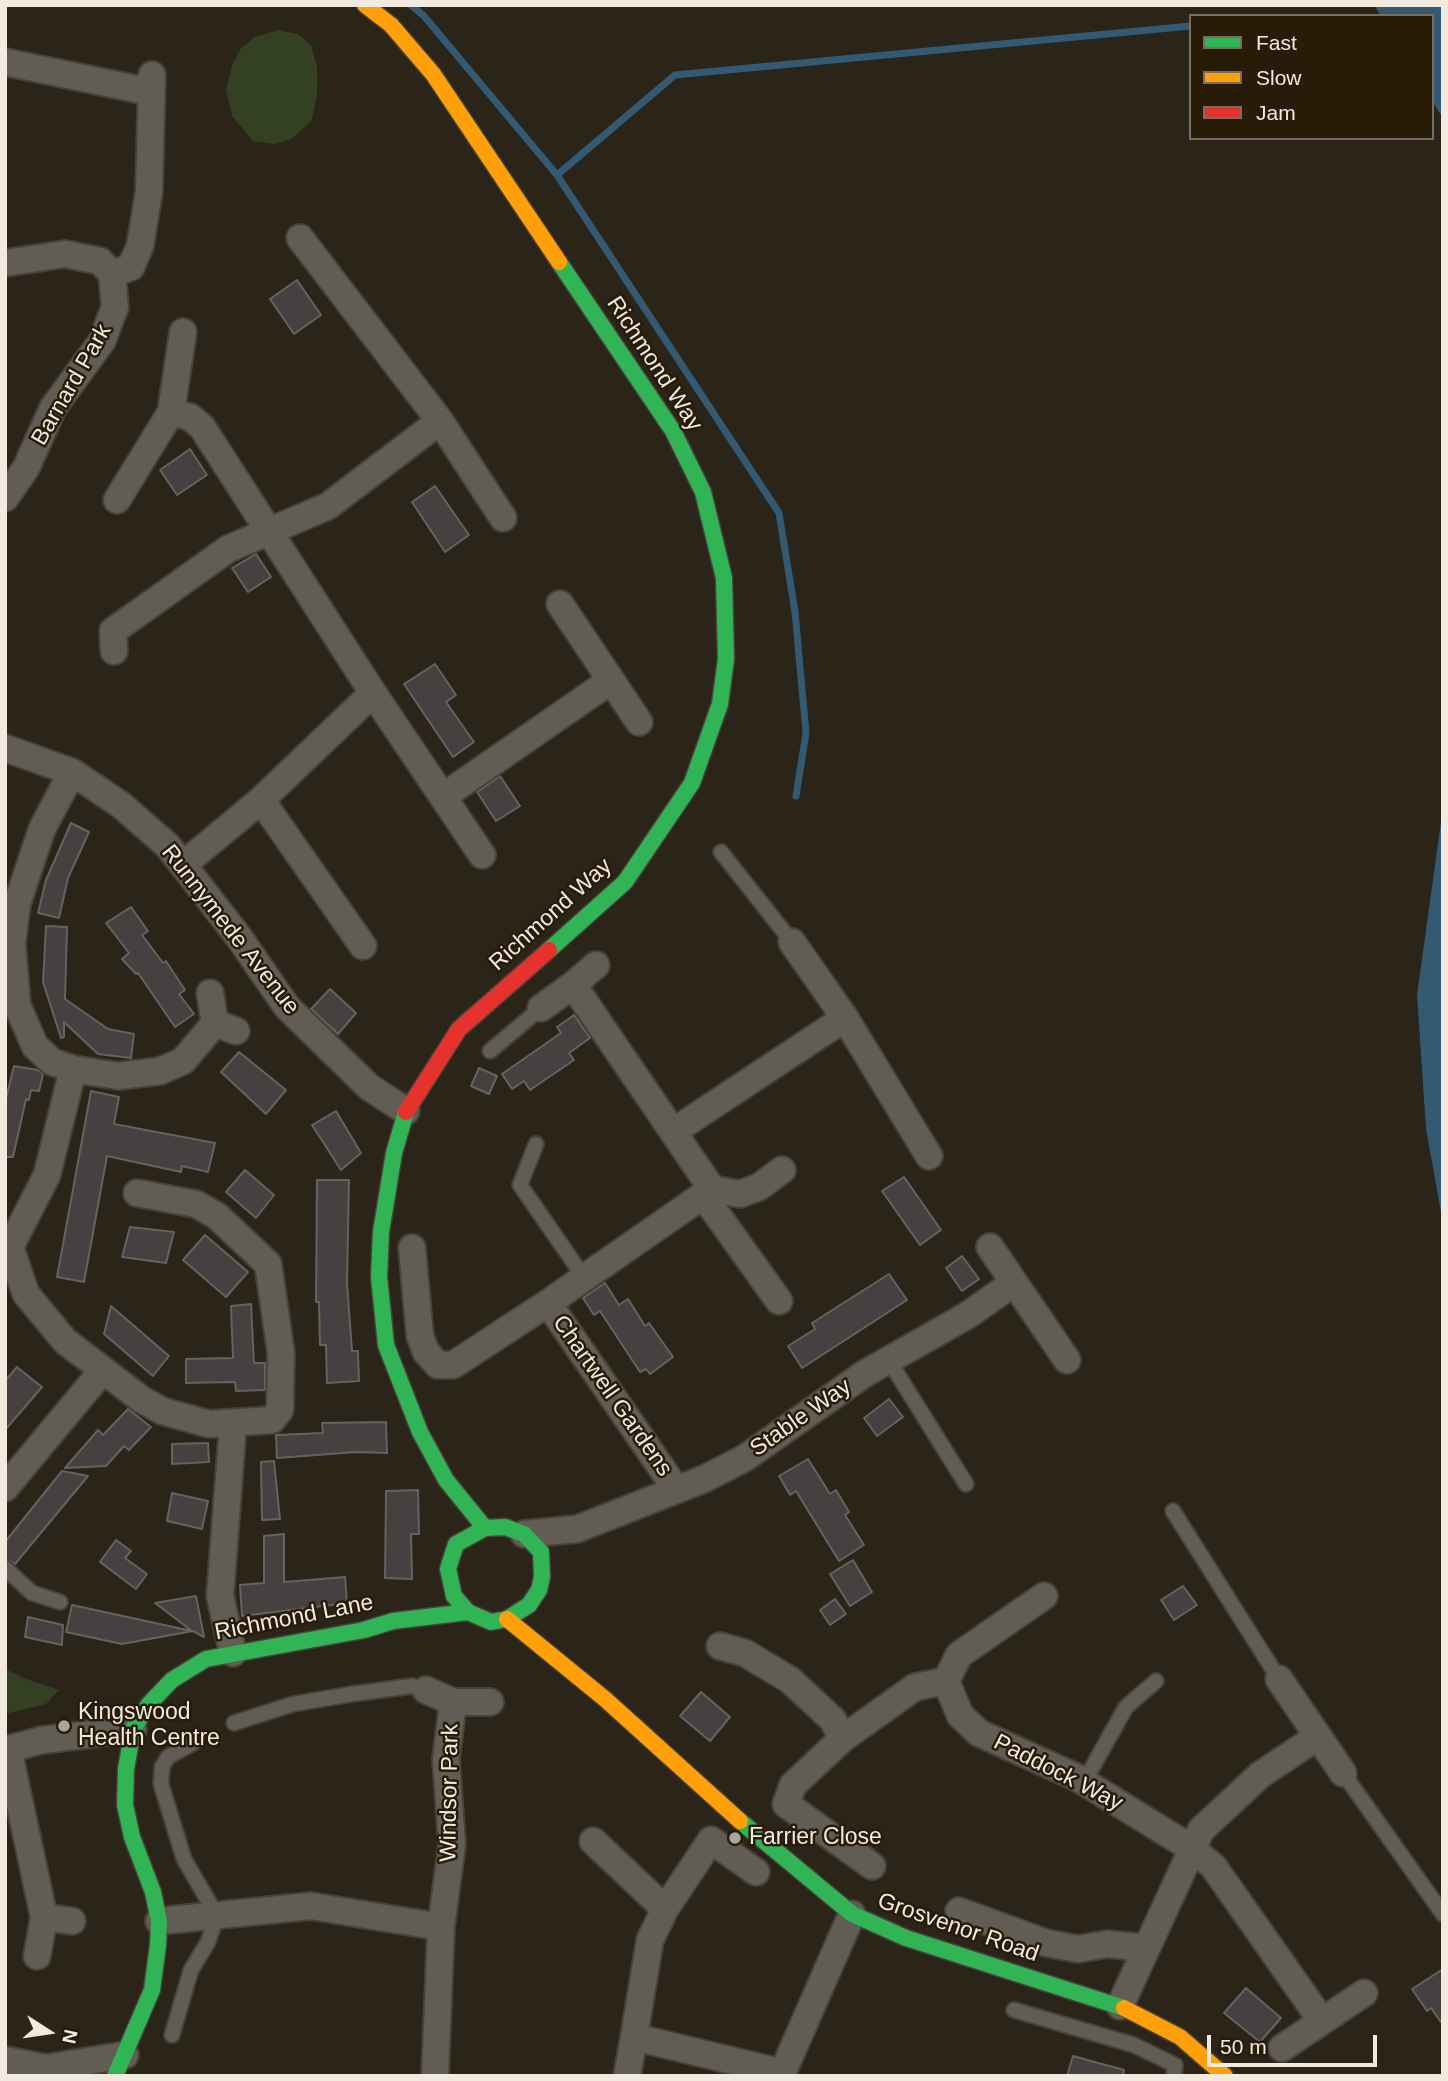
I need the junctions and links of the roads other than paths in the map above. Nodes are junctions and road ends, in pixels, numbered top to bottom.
1 (365, 5) edge
2 (5, 62) edge
3 (300, 238) dead end
4 (5, 263) edge
5 (121, 270) junction
6 (183, 332) dead end
7 (171, 412) junction
8 (440, 421) junction
9 (5, 498) edge
10 (117, 500) dead end
11 (503, 518) dead end
12 (269, 532) junction
13 (560, 604) dead end
14 (114, 650) dead end
15 (610, 681) junction
16 (373, 693) junction
17 (639, 722) dead end
18 (5, 748) edge
19 (72, 772) junction
20 (444, 796) junction
21 (261, 800) junction
22 (721, 852) dead end
23 (482, 855) dead end
24 (184, 864) junction
25 (8, 942) edge
26 (792, 942) joint
27 (362, 946) dead end
28 (596, 965) dead end
29 (573, 985) junction
30 (211, 993) dead end
31 (541, 1008) joint
32 (845, 1018) junction
33 (490, 1051) dead end
34 (73, 1069) junction
35 (406, 1111) junction
36 (674, 1131) junction
37 (536, 1144) dead end
38 (929, 1156) dead end
39 (782, 1170) dead end
40 (707, 1192) junction
41 (137, 1193) dead end
42 (8, 1246) edge
43 (990, 1247) dead end
44 (412, 1248) dead end
45 (583, 1276) junction
46 (1012, 1284) junction
47 (779, 1301) dead end
48 (548, 1303) junction
49 (888, 1359) junction
50 (1067, 1360) dead end
51 (103, 1370) junction
52 (233, 1424) junction
53 (446, 1480) junction
54 (966, 1484) dead end
55 (5, 1488) edge
56 (676, 1489) junction
57 (1173, 1511) dead end
58 (485, 1528) junction
59 (578, 1528) junction
60 (454, 1532) junction
61 (524, 1534) junction
62 (5, 1568) edge
63 (448, 1569) junction
64 (541, 1584) junction
65 (1044, 1596) dead end
66 (61, 1602) dead end
67 (549, 1611) dead end
68 (468, 1612) junction
69 (507, 1619) junction
70 (393, 1621) junction
71 (720, 1646) dead end
72 (568, 1648) dead end
73 (233, 1653) junction
74 (1279, 1679) joint
75 (946, 1681) junction
76 (1156, 1681) dead end
77 (426, 1690) joint
78 (605, 1699) junction
79 (453, 1702) junction
80 (490, 1702) dead end
81 (234, 1723) dead end
82 (133, 1729) junction
83 (1317, 1737) junction
84 (842, 1739) junction
85 (194, 1743) dead end
86 (7, 1749) edge
87 (1343, 1773) joint
88 (1084, 1782) junction
89 (593, 1841) dead end
90 (1191, 1848) junction
91 (872, 1866) dead end
92 (756, 1872) dead end
93 (665, 1909) junction
94 (960, 1911) dead end
95 (852, 1914) junction
96 (1443, 1914) edge
97 (217, 1916) junction
98 (44, 1917) junction
99 (72, 1921) dead end
100 (159, 1921) junction
101 (441, 1927) junction
102 (1146, 1948) junction
103 (37, 1955) dead end
104 (1364, 1993) dead end
105 (1121, 2006) junction
106 (1014, 2010) dead end
107 (1322, 2021) junction
108 (172, 2035) dead end
109 (634, 2036) junction
110 (1283, 2048) dead end
111 (5, 2060) edge
112 (120, 2066) edge
113 (50, 2072) edge
114 (782, 2074) edge
115 (435, 2076) edge
116 (626, 2076) edge
117 (1174, 2076) edge
118 (1225, 2076) edge

1 - 35 street, Richmond Way
2 - 5 street
3 - 8 street
4 - 5 street
5 - 9 street, Barnard Park
6 - 7 street
7 - 10 street
7 - 12 street
8 - 11 street
8 - 12 street
12 - 14 street
12 - 16 street
13 - 15 street
15 - 17 street
15 - 20 street
16 - 20 street
16 - 21 street
18 - 19 street, Runnymede Avenue
19 - 24 street, Runnymede Avenue
19 - 25 street
20 - 23 street
21 - 24 street
21 - 27 street
22 - 26 lane
24 - 35 street, Runnymede Avenue
25 - 34 street
26 - 32 street
28 - 29 street
29 - 31 street
29 - 36 street
30 - 34 street
31 - 33 lane
32 - 36 street
32 - 38 street
34 - 42 street
35 - 53 street, Richmond Way
36 - 40 street
37 - 45 lane
39 - 40 street
40 - 45 street, Chartwell Gardens
40 - 47 street
41 - 52 street
42 - 51 street
43 - 46 street
44 - 48 street, Chartwell Gardens
45 - 48 street, Chartwell Gardens
46 - 49 street, Stable Way
46 - 50 street
48 - 56 street, Chartwell Gardens
49 - 54 lane
49 - 56 street, Stable Way
51 - 52 street
51 - 55 street
52 - 73 street
53 - 58 street, Richmond Way
53 - 60 street, Richmond Way
56 - 59 street, Stable Way
57 - 74 lane
58 - 60 street
58 - 61 street
59 - 61 street, Stable Way
59 - 64 street
60 - 63 street
61 - 64 street
62 - 66 lane
63 - 68 street
63 - 70 street, Richmond Lane
64 - 67 street
64 - 69 street
65 - 75 street
68 - 69 street
68 - 70 street, Richmond Lane
69 - 78 street, Grosvenor Road
70 - 73 street, Richmond Lane
71 - 84 street
72 - 78 street, Grosvenor Road
73 - 82 street, Richmond Lane
74 - 83 street
75 - 84 street
75 - 88 street, Paddock Way
76 - 88 lane
77 - 79 street, Windsor Park
77 - 81 lane
78 - 95 street, Grosvenor Road
79 - 80 street, Windsor Park
79 - 101 street, Windsor Park
82 - 86 street
82 - 100 street, Richmond Lane
83 - 87 street
83 - 90 street
84 - 91 street
85 - 97 lane
86 - 98 street
87 - 96 lane
88 - 90 street, Paddock Way
89 - 93 street
90 - 102 street
90 - 107 street, Paddock Way
92 - 93 street
93 - 109 street
94 - 102 street
95 - 105 street, Grosvenor Road
95 - 114 street
97 - 100 street
97 - 101 street
97 - 108 lane
98 - 99 street
98 - 103 street
100 - 112 street, Richmond Lane
101 - 115 street, Windsor Park
102 - 105 street
104 - 107 street
105 - 118 street, Grosvenor Road
106 - 117 lane
107 - 110 street
109 - 114 street
109 - 116 street
111 - 113 street
112 - 113 street

